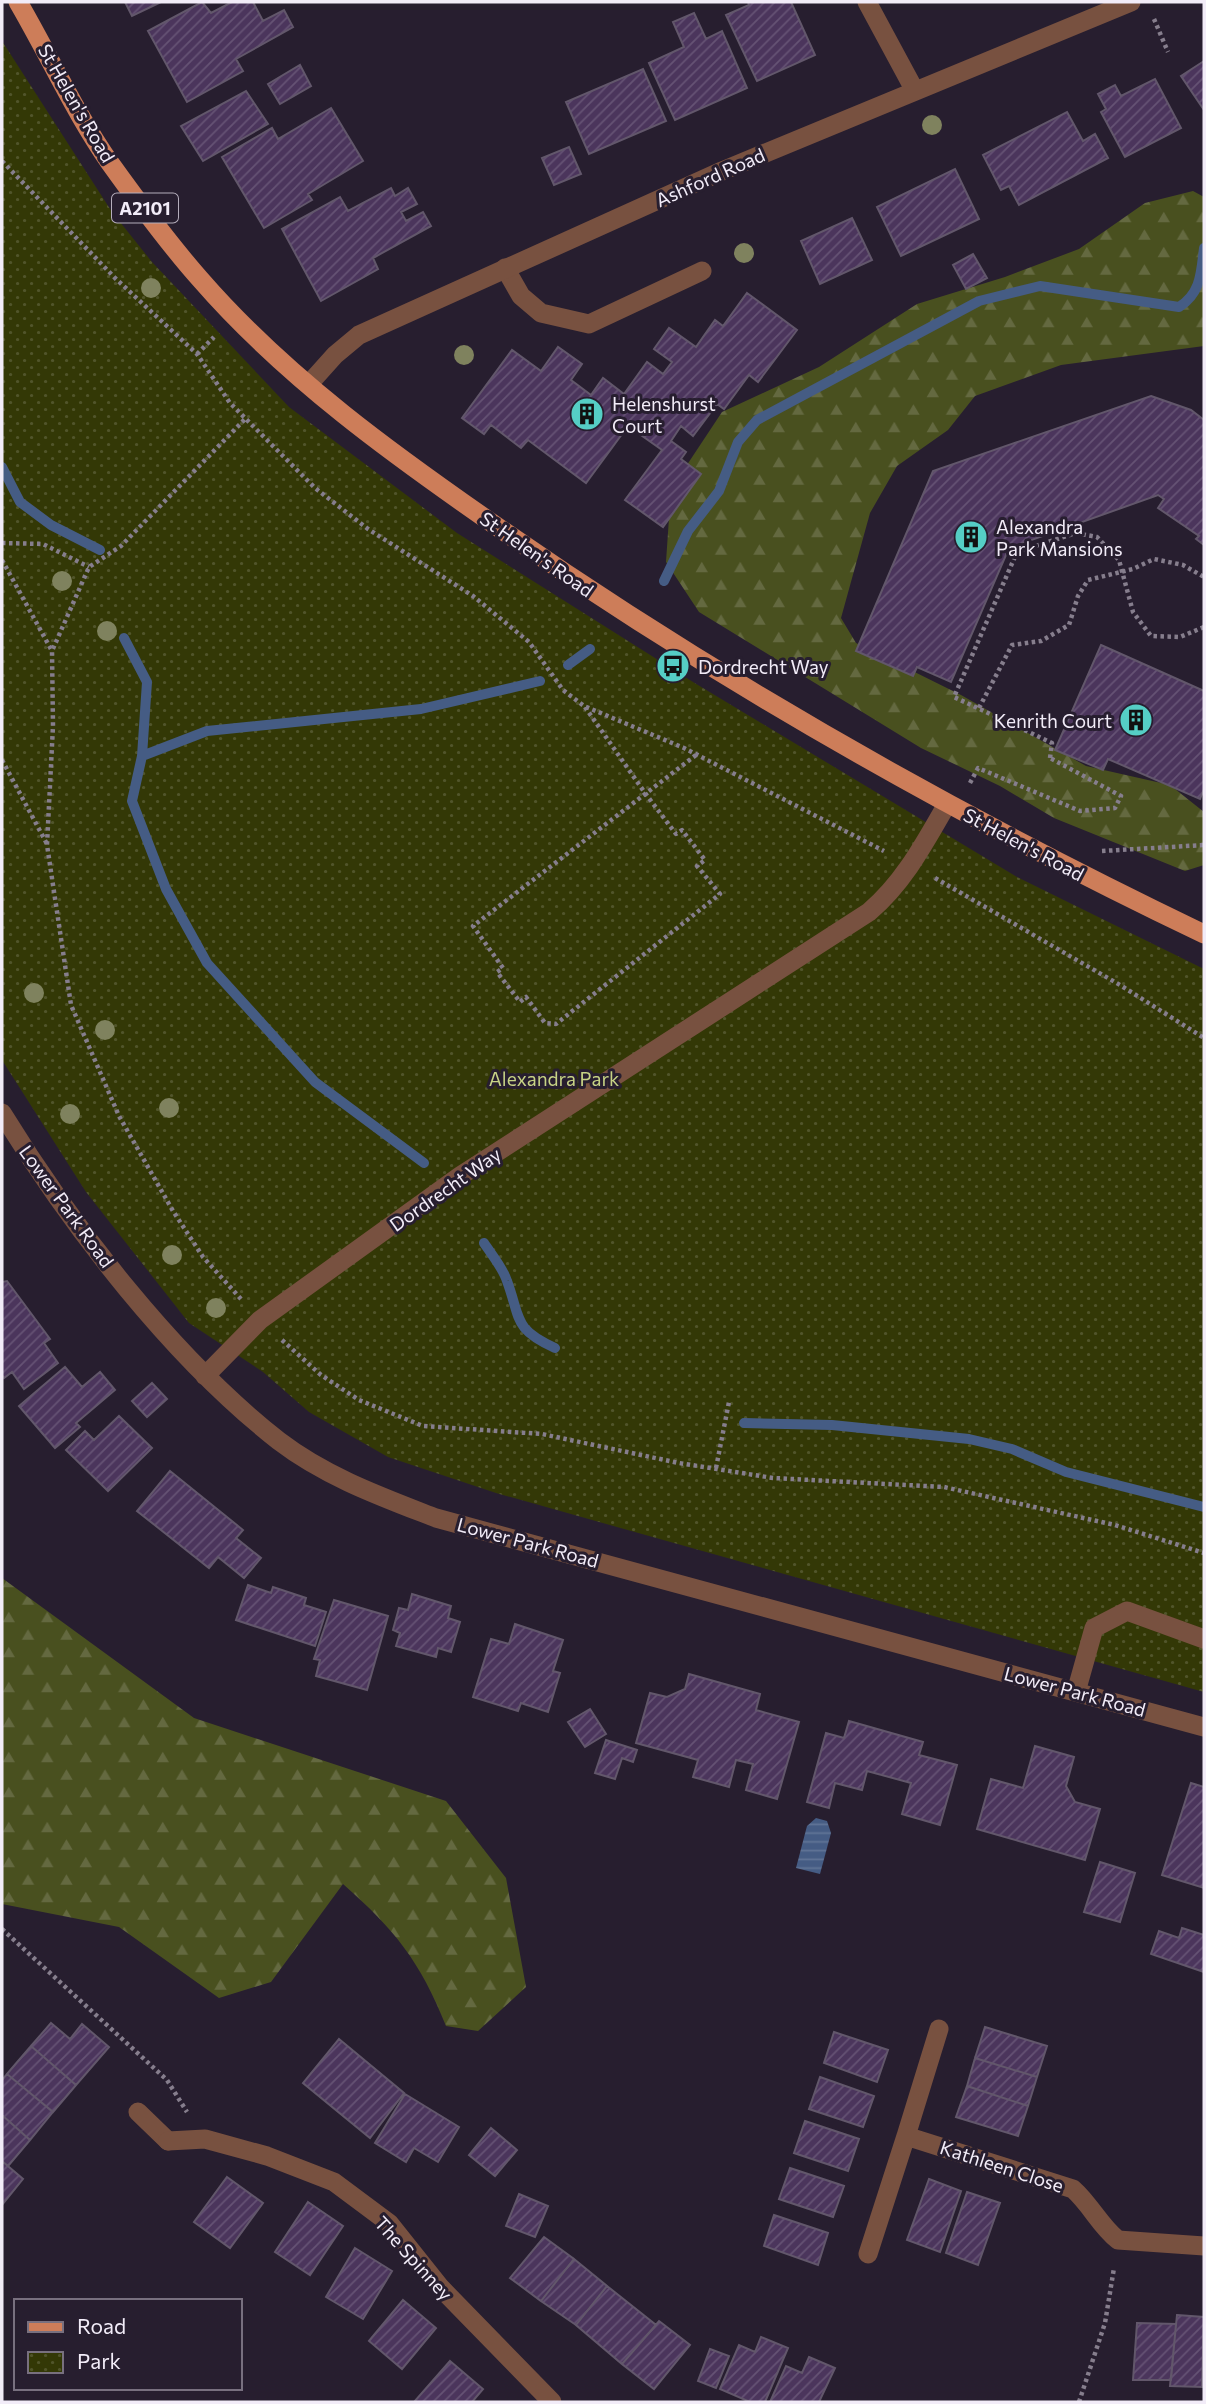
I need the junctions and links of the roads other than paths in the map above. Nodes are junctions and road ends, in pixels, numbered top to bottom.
1 (19, 2) edge
2 (867, 2) edge
3 (1131, 2) edge
4 (915, 90) junction
5 (505, 268) junction
6 (702, 271) dead end
7 (309, 384) junction
8 (947, 804) junction
9 (1204, 934) edge
10 (2, 1114) edge
11 (205, 1376) junction
12 (1204, 1639) edge
13 (1076, 1692) junction
14 (1204, 1727) edge
15 (939, 2029) dead end
16 (138, 2112) dead end
17 (906, 2136) junction
18 (1204, 2246) edge
19 (868, 2254) dead end
20 (552, 2402) edge

1 - 7 main road, St Helen's Road / A2101
2 - 4 street
3 - 4 street, Ashford Road
4 - 5 street, Ashford Road
5 - 6 street
5 - 7 street, Ashford Road
7 - 8 main road, St Helen's Road / A2101
8 - 9 main road, St Helen's Road / A2101
8 - 11 street, Dordrecht Way
10 - 11 street, Lower Park Road
11 - 13 street, Lower Park Road
12 - 13 street
13 - 14 street, Lower Park Road
15 - 17 street
16 - 20 street, The Spinney
17 - 18 street, Kathleen Close
17 - 19 street

